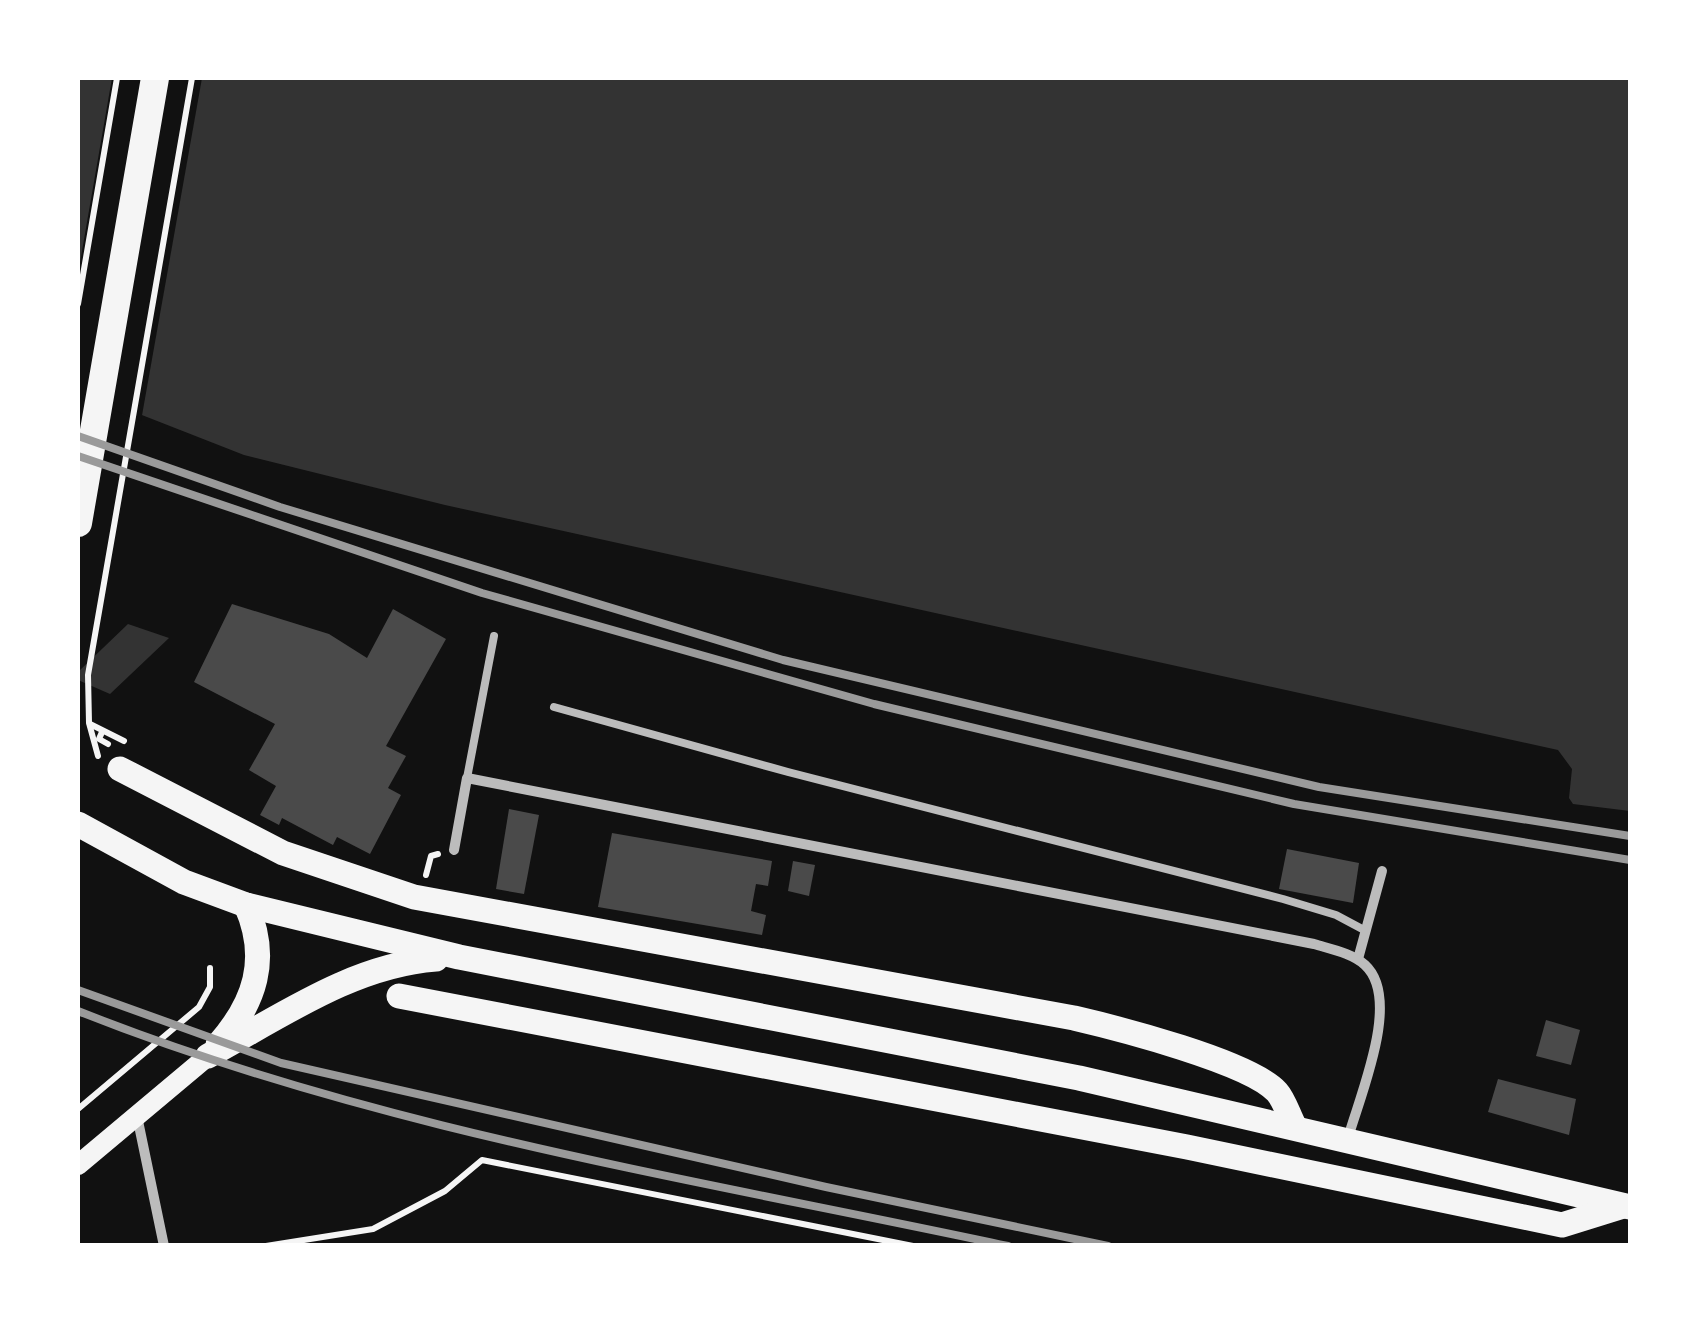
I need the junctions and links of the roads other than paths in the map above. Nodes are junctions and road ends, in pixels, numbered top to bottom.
1 (155, 78) edge
2 (78, 523) edge
3 (494, 636) dead end
4 (554, 707) dead end
5 (120, 768) dead end
6 (467, 778) junction
7 (78, 824) edge
8 (454, 850) dead end
9 (1382, 871) dead end
10 (246, 906) junction
11 (1366, 931) junction
12 (459, 956) junction
13 (1358, 959) junction
14 (399, 996) dead end
15 (208, 1056) junction
16 (137, 1116) junction
17 (1294, 1127) junction
18 (1348, 1139) junction
19 (78, 1165) edge
20 (1627, 1206) edge
21 (164, 1246) edge

1 - 2 highway
3 - 6 lane
4 - 11 lane
5 - 17 main road
6 - 8 street
6 - 13 street
7 - 10 main road
9 - 11 street
10 - 12 main road
10 - 15 main road
11 - 13 street
12 - 15 main road
12 - 17 main road
13 - 18 street
14 - 20 main road
15 - 16 main road
16 - 19 main road
16 - 21 street
17 - 18 main road
18 - 20 main road

